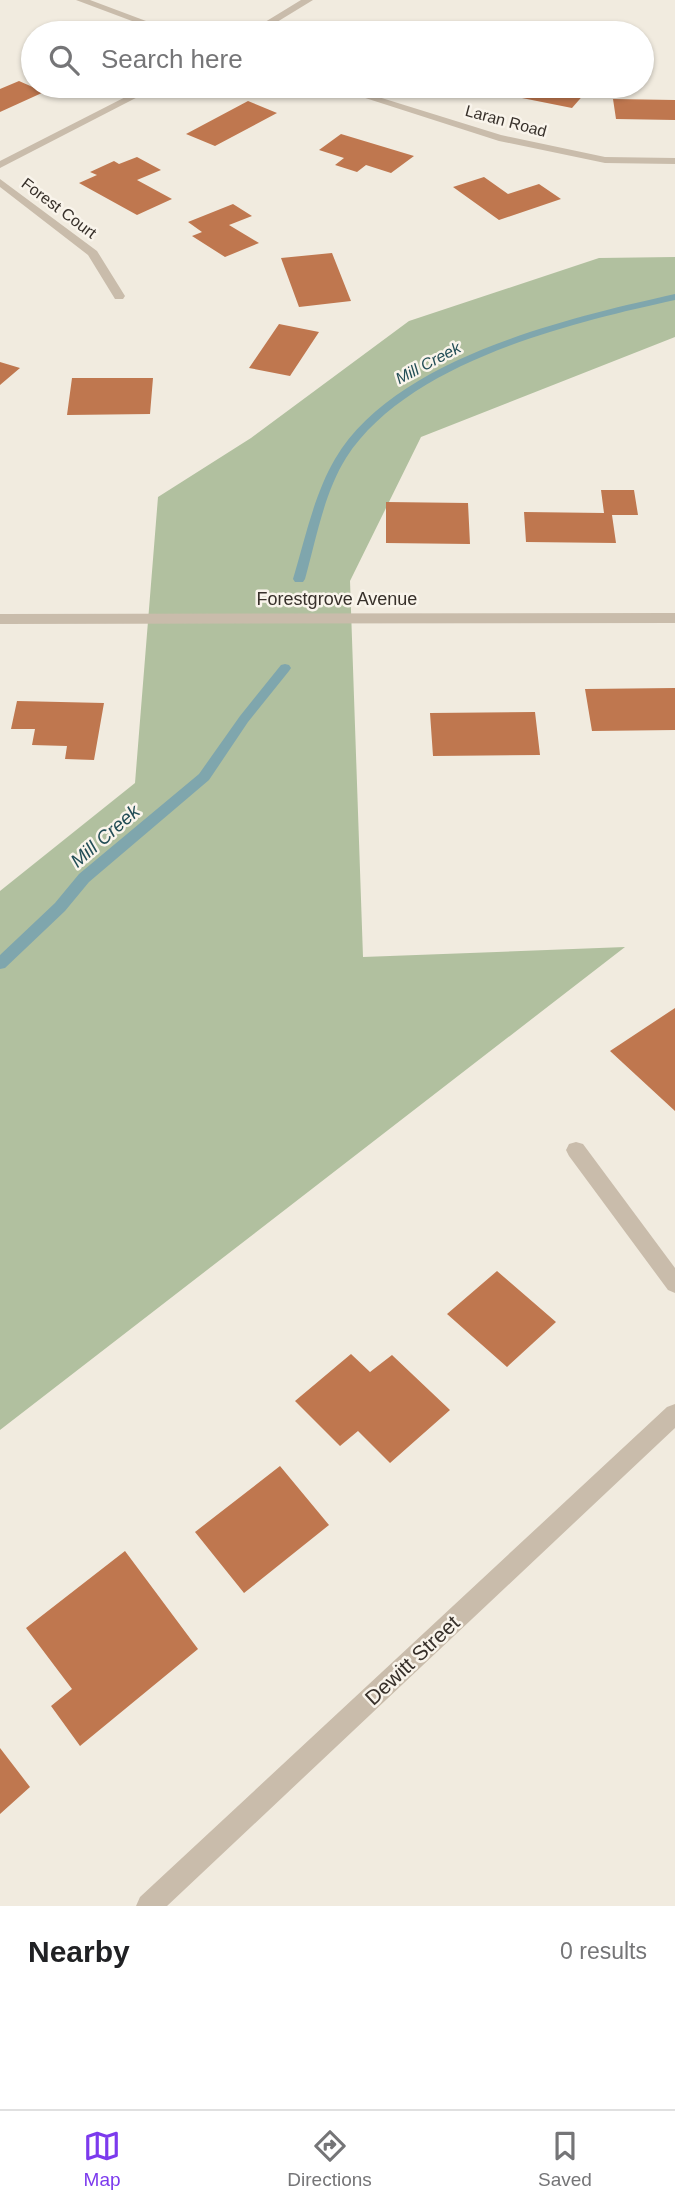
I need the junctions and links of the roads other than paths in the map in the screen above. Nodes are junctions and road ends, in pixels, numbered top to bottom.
1 (81, 0) edge
2 (308, 0) edge
3 (140, 21) edge
4 (272, 21) edge
5 (131, 98) edge
6 (372, 98) edge
7 (675, 161) edge
8 (0, 165) edge
9 (0, 182) edge
10 (119, 296) dead end
11 (675, 618) edge
12 (0, 619) edge
13 (576, 1150) dead end
14 (675, 1284) edge
15 (675, 1414) edge
16 (149, 1906) edge

1 - 3 street
2 - 4 street
5 - 8 street
6 - 7 street, Laran Road
9 - 10 street, Forest Court
11 - 12 street, Forestgrove Avenue
13 - 14 street
15 - 16 street, Dewitt Street

